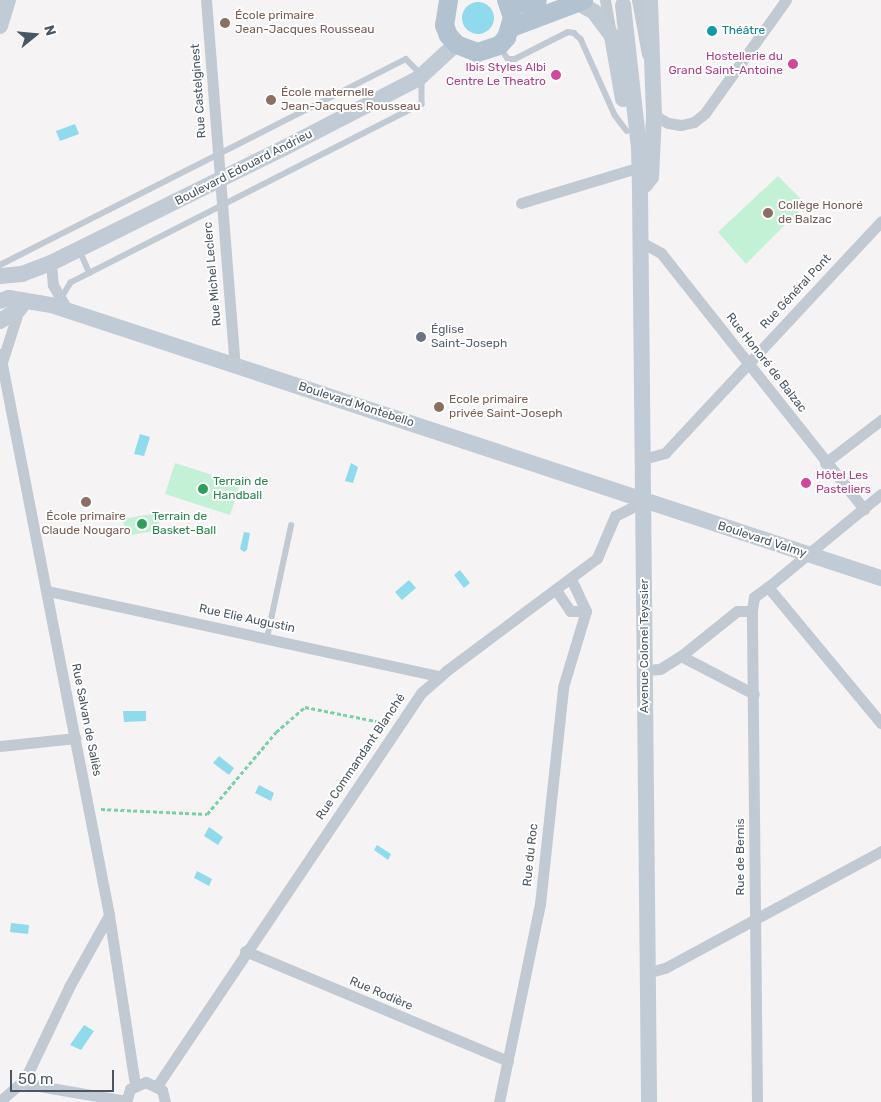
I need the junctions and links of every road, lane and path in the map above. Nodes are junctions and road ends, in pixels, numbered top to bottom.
1 (8, 0) edge
2 (206, 0) edge
3 (508, 0) edge
4 (537, 0) edge
5 (605, 0) edge
6 (650, 0) edge
7 (786, 0) edge
8 (580, 1) edge
9 (630, 2) edge
10 (444, 3) edge
11 (0, 26) edge
12 (511, 27) junction
13 (612, 36) junction
14 (456, 44) junction
15 (499, 45) junction
16 (651, 67) junction
17 (422, 75) junction
18 (654, 115) junction
19 (627, 131) junction
20 (218, 156) junction
21 (630, 170) junction
22 (221, 179) junction
23 (640, 191) junction
24 (521, 203) dead end
25 (221, 206) junction
26 (881, 221) edge
27 (641, 242) junction
28 (79, 250) junction
29 (51, 263) junction
30 (0, 265) edge
31 (90, 273) junction
32 (22, 274) junction
33 (0, 276) edge
34 (0, 296) edge
35 (0, 301) edge
36 (22, 306) junction
37 (64, 306) junction
38 (0, 320) edge
39 (1, 359) edge
40 (749, 362) junction
41 (236, 365) junction
42 (881, 420) edge
43 (643, 459) junction
44 (825, 463) junction
45 (881, 494) edge
46 (644, 501) junction
47 (864, 509) junction
48 (291, 526) dead end
49 (807, 554) junction
50 (881, 578) edge
51 (571, 580) junction
52 (768, 587) junction
53 (556, 590) junction
54 (48, 591) junction
55 (586, 611) junction
56 (752, 611) junction
57 (267, 638) junction
58 (681, 656) junction
59 (645, 670) junction
60 (439, 676) junction
61 (754, 694) junction
62 (881, 723) edge
63 (399, 726) junction
64 (76, 738) junction
65 (0, 746) edge
66 (90, 810) junction
67 (881, 851) edge
68 (109, 915) junction
69 (755, 920) junction
70 (245, 951) junction
71 (648, 973) junction
72 (508, 1061) junction
73 (21, 1083) junction
74 (135, 1085) junction
75 (157, 1086) junction
76 (0, 1101) edge
77 (126, 1102) edge
78 (166, 1102) edge
79 (499, 1102) edge
80 (649, 1102) edge
81 (757, 1102) edge

1 - 11 main road
2 - 20 street, Rue Castelginest
3 - 4 main road
3 - 12 main road
5 - 13 street
6 - 16 main road
7 - 18 street
8 - 12 main road
8 - 13 main road
9 - 16 street
9 - 23 main road, Avenue Colonel Teyssier
10 - 14 main road
12 - 15 main road
13 - 19 main road
14 - 15 main road
14 - 17 main road, Boulevard Edouard Andrieu
15 - 19 lane
16 - 18 main road
17 - 20 lane
17 - 22 main road, Boulevard Edouard Andrieu
17 - 25 lane
18 - 23 main road
19 - 21 main road
20 - 22 street, Rue Castelginest
20 - 30 lane
21 - 23 main road
21 - 24 street
22 - 25 street, Rue Michel Leclerc
22 - 28 main road, Boulevard Edouard Andrieu
23 - 27 main road, Avenue Colonel Teyssier
25 - 31 lane
25 - 41 street, Rue Michel Leclerc
26 - 40 street, Rue Général Pont
27 - 40 street, Rue Honoré de Balzac
27 - 43 main road, Avenue Colonel Teyssier
28 - 29 main road, Boulevard Edouard Andrieu
28 - 31 lane
29 - 32 main road, Boulevard Edouard Andrieu
29 - 37 street
31 - 37 lane
32 - 33 main road
32 - 34 main road
35 - 36 main road, Boulevard Montebello
36 - 37 main road, Boulevard Montebello
36 - 38 main road
36 - 39 street, Rue Salvan de Saliès
37 - 41 main road, Boulevard Montebello
39 - 54 street, Rue Salvan de Saliès
40 - 43 street, Rue Général Pont
40 - 44 street, Rue Honoré de Balzac
41 - 46 main road, Boulevard Montebello
42 - 44 street
43 - 46 main road, Avenue Colonel Teyssier
44 - 47 street, Rue Honoré de Balzac
45 - 47 street
46 - 49 main road, Boulevard Valmy
46 - 51 street, Rue Commandant Blanché
46 - 59 main road, Avenue Colonel Teyssier
47 - 49 street
48 - 57 lane
49 - 50 main road, Boulevard Valmy
49 - 52 street
51 - 53 street, Rue Commandant Blanché
51 - 55 street
52 - 56 street
52 - 62 street
53 - 55 street
53 - 60 street, Rue Commandant Blanché
54 - 57 street, Rue Elie Augustin
54 - 64 street, Rue Salvan de Saliès
55 - 72 street, Rue du Roc
56 - 58 street
56 - 61 street, Rue de Bernis
57 - 60 street, Rue Elie Augustin
58 - 59 street
58 - 61 street
59 - 71 main road, Avenue Colonel Teyssier
60 - 63 street, Rue Commandant Blanché
61 - 69 street, Rue de Bernis
63 - 66 path
63 - 70 street, Rue Commandant Blanché
64 - 65 street
64 - 66 street, Rue Salvan de Saliès
66 - 68 street, Rue Salvan de Saliès
67 - 69 street
68 - 73 street
68 - 74 street, Rue Salvan de Saliès
69 - 71 street
69 - 81 street, Rue de Bernis
70 - 72 street, Rue Rodière
70 - 75 street, Rue Commandant Blanché
71 - 80 main road, Avenue Colonel Teyssier
72 - 79 street, Rue du Roc
73 - 76 street
73 - 77 street
74 - 75 street
74 - 77 street
75 - 78 street

